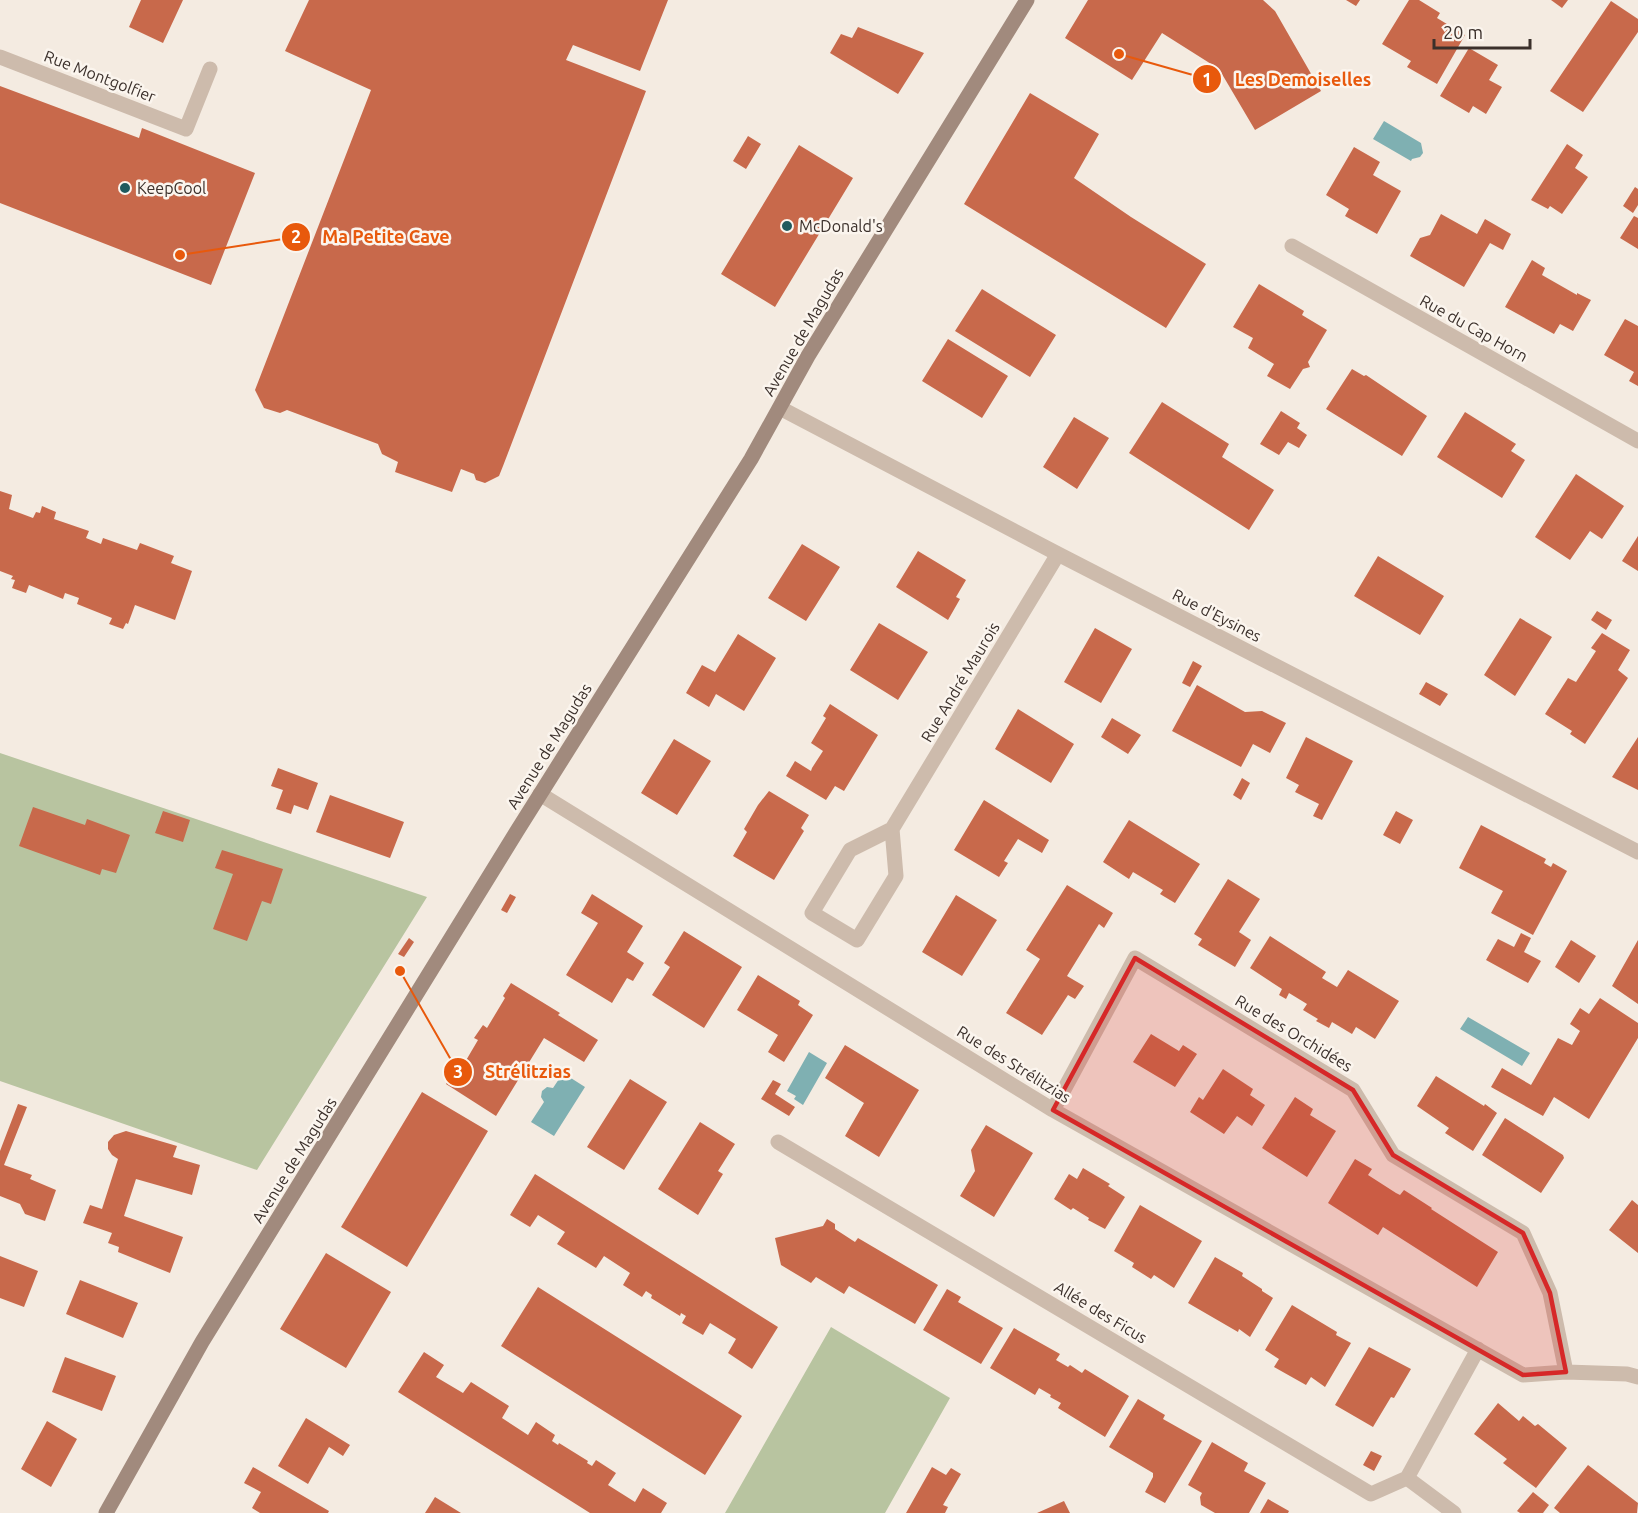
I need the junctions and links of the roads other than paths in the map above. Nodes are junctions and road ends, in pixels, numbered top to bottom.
1 (1027, 0) edge
2 (0, 57) edge
3 (210, 69) dead end
4 (1292, 246) dead end
5 (780, 408) junction
6 (1638, 441) edge
7 (1058, 554) junction
8 (540, 794) junction
9 (892, 830) junction
10 (1638, 852) edge
11 (1053, 1110) junction
12 (778, 1142) dead end
13 (1478, 1349) junction
14 (1566, 1372) junction
15 (1638, 1377) edge
16 (1407, 1478) junction
17 (106, 1513) edge
18 (1454, 1513) edge

1 - 5 main road, Avenue de Magudas
2 - 3 street, Rue Montgolfier
4 - 6 street, Rue du Cap Horn
5 - 7 street, Rue d'Eysines
5 - 8 main road, Avenue de Magudas
7 - 9 street, Rue André Maurois
7 - 10 street, Rue d'Eysines
8 - 11 street, Rue des Strélitzias
8 - 17 main road, Avenue de Magudas
9 - 9 street
11 - 13 street, Rue des Strélitzias
11 - 14 street, Rue des Orchidées
12 - 16 street, Allée des Ficus
13 - 14 street, Rue des Strélitzias
13 - 16 street
14 - 15 street
16 - 18 street

